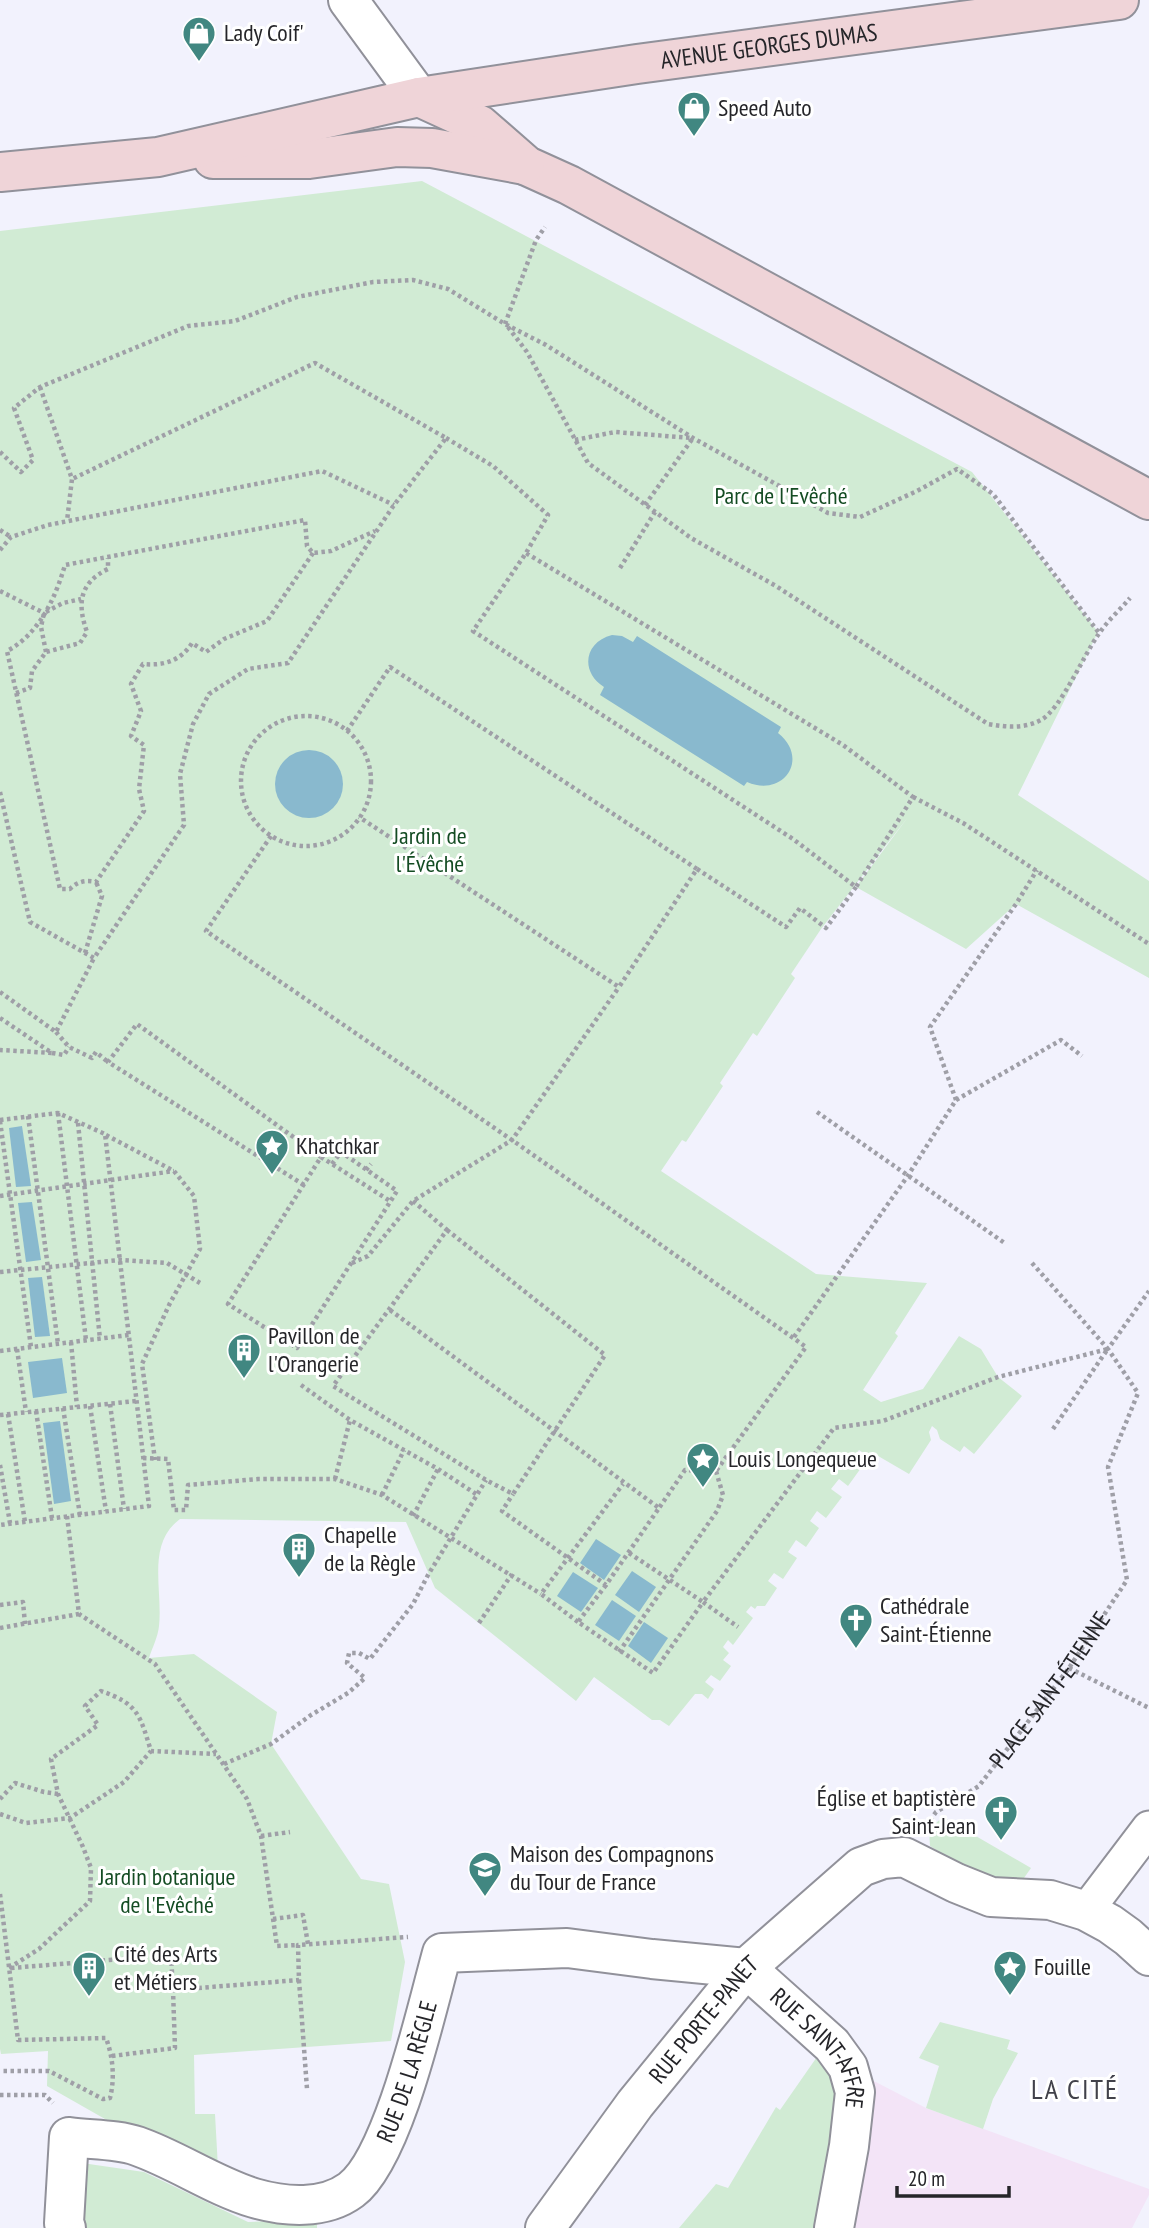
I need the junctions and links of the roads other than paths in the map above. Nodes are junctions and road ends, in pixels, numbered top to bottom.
1 (348, 0) edge
2 (1119, 0) edge
3 (1035, 5) edge
4 (419, 97) junction
5 (158, 157) junction
6 (527, 166) junction
7 (0, 172) edge
8 (1149, 500) edge
9 (1149, 1828) edge
10 (1086, 1911) junction
11 (1139, 1946) edge
12 (746, 1968) junction
13 (66, 2228) edge
14 (545, 2228) edge
15 (834, 2228) edge

1 - 4 street
2 - 3 main road, AVENUE GEORGES DUMAS
3 - 4 main road, AVENUE GEORGES DUMAS
4 - 5 main road, AVENUE GEORGES DUMAS
4 - 6 main road
5 - 6 main road
5 - 7 main road
6 - 8 main road
9 - 10 street
10 - 11 street
10 - 12 street, RUE PORTE-PANET
12 - 13 street, RUE DE LA RÈGLE
12 - 14 street, RUE PORTE-PANET
12 - 15 street, RUE SAINT-AFFRE

